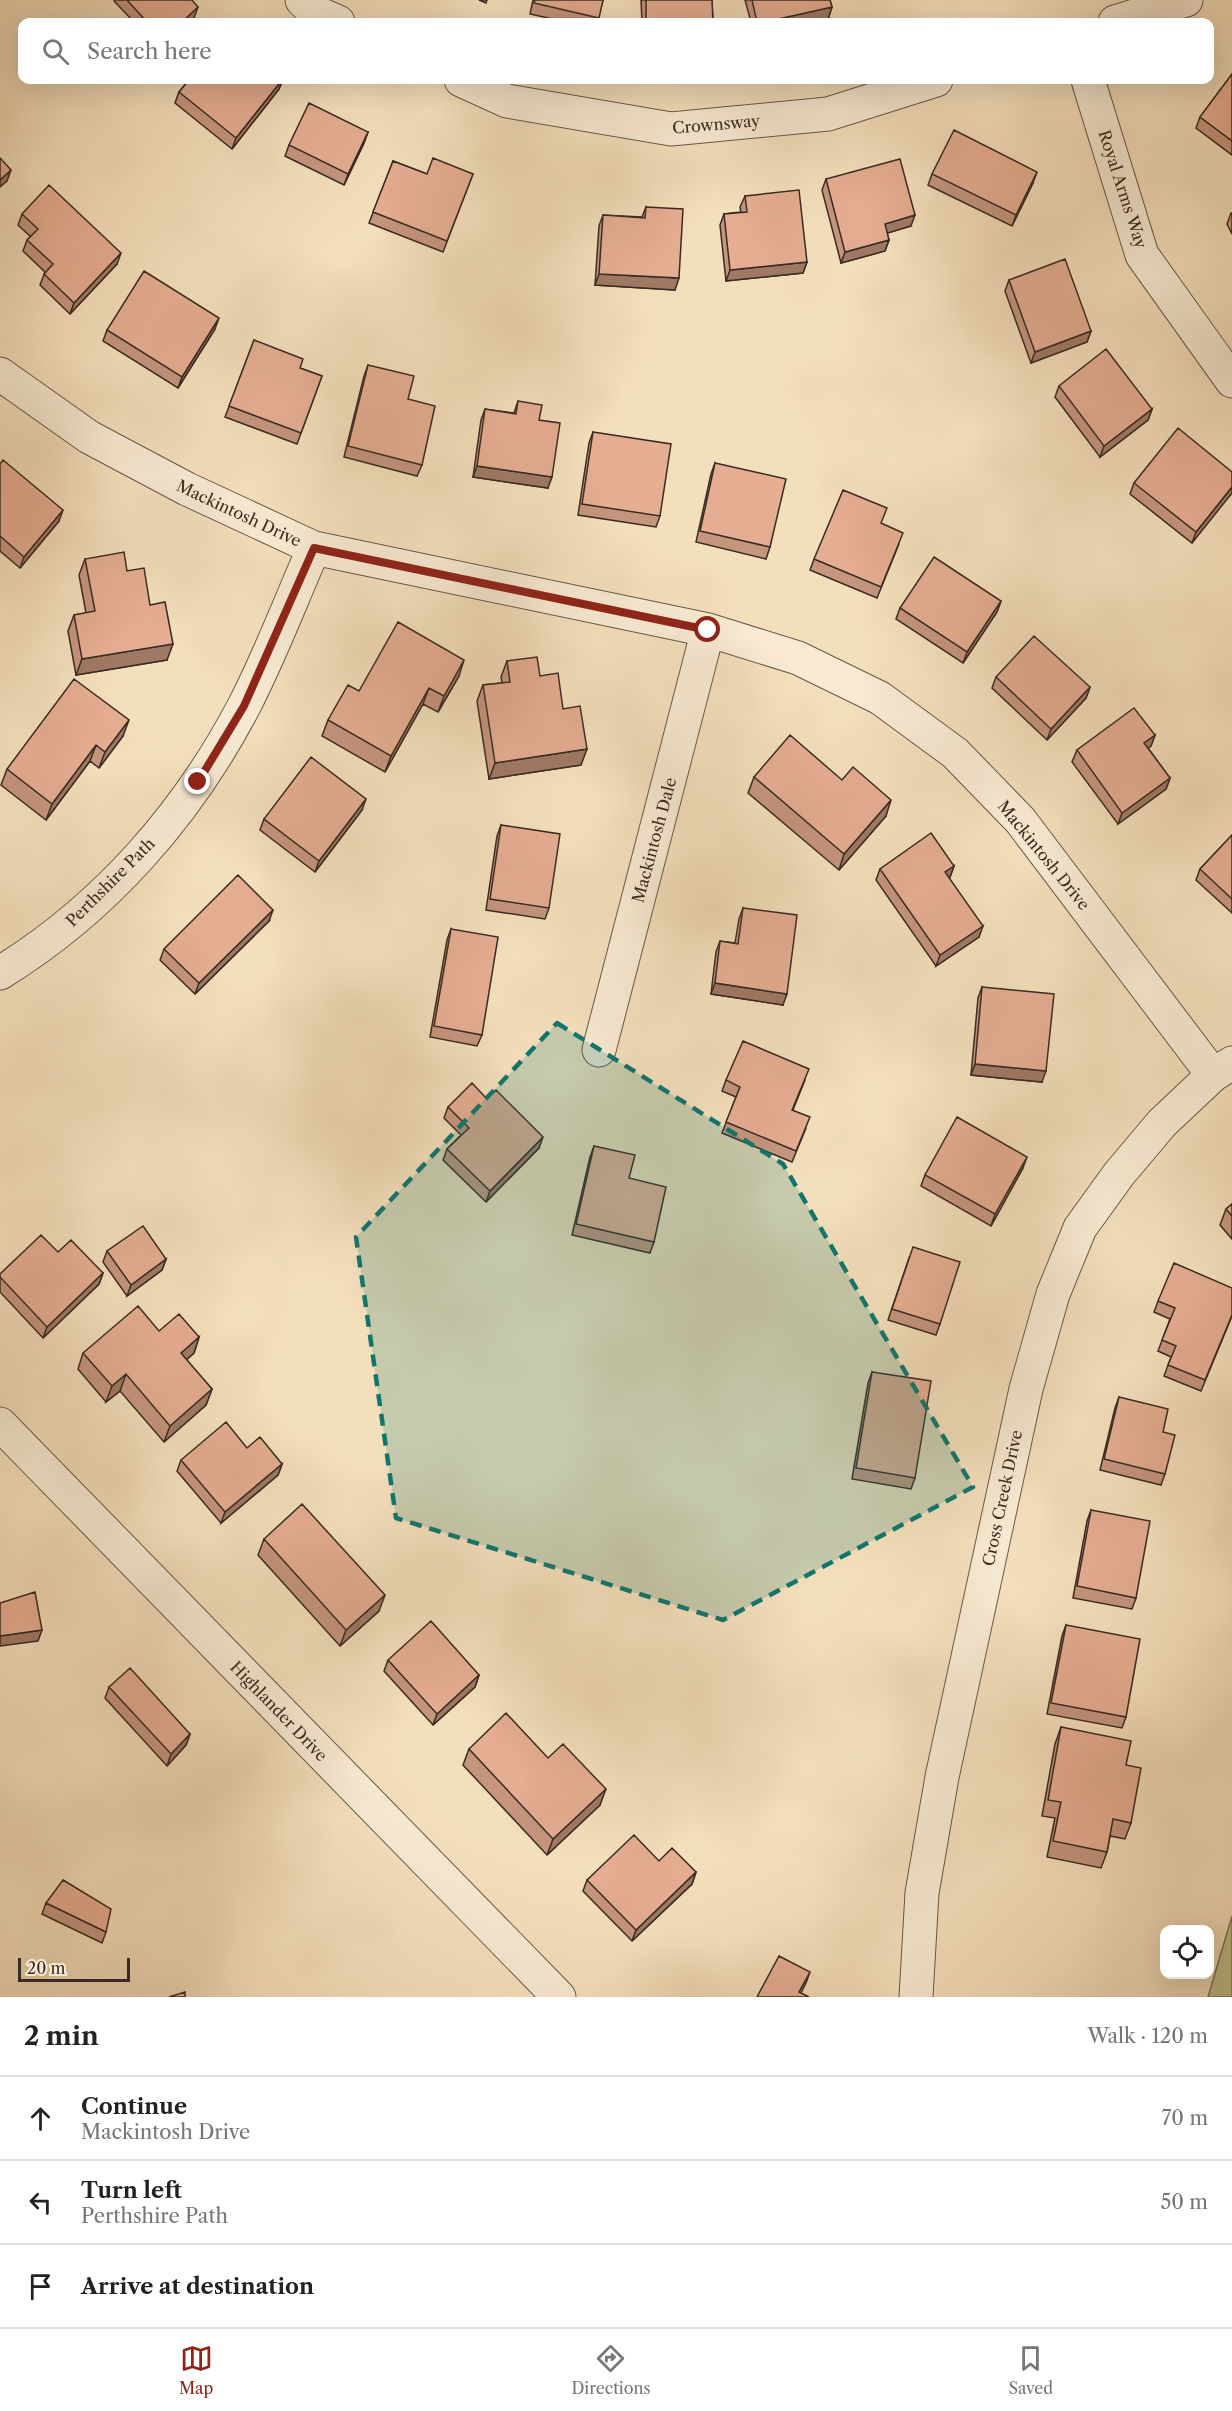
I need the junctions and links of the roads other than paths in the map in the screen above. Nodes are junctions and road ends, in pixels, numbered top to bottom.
1 (302, 0) edge
2 (1186, 0) edge
3 (329, 18) edge
4 (1128, 18) edge
5 (470, 84) edge
6 (923, 84) edge
7 (1089, 84) edge
8 (0, 374) edge
9 (1232, 381) edge
10 (314, 548) junction
11 (708, 630) junction
12 (0, 973) edge
13 (599, 1050) dead end
14 (1222, 1069) edge
15 (1, 1427) edge
16 (559, 1997) edge
17 (916, 1997) edge

1 - 3 street
2 - 4 street
5 - 6 street, Crownsway
7 - 9 street, Royal Arms Way
8 - 10 street, Mackintosh Drive
10 - 11 street, Mackintosh Drive
10 - 12 street, Perthshire Path
11 - 13 street, Mackintosh Dale
11 - 14 street, Mackintosh Drive
14 - 17 street, Cross Creek Drive
15 - 16 street, Highlander Drive

